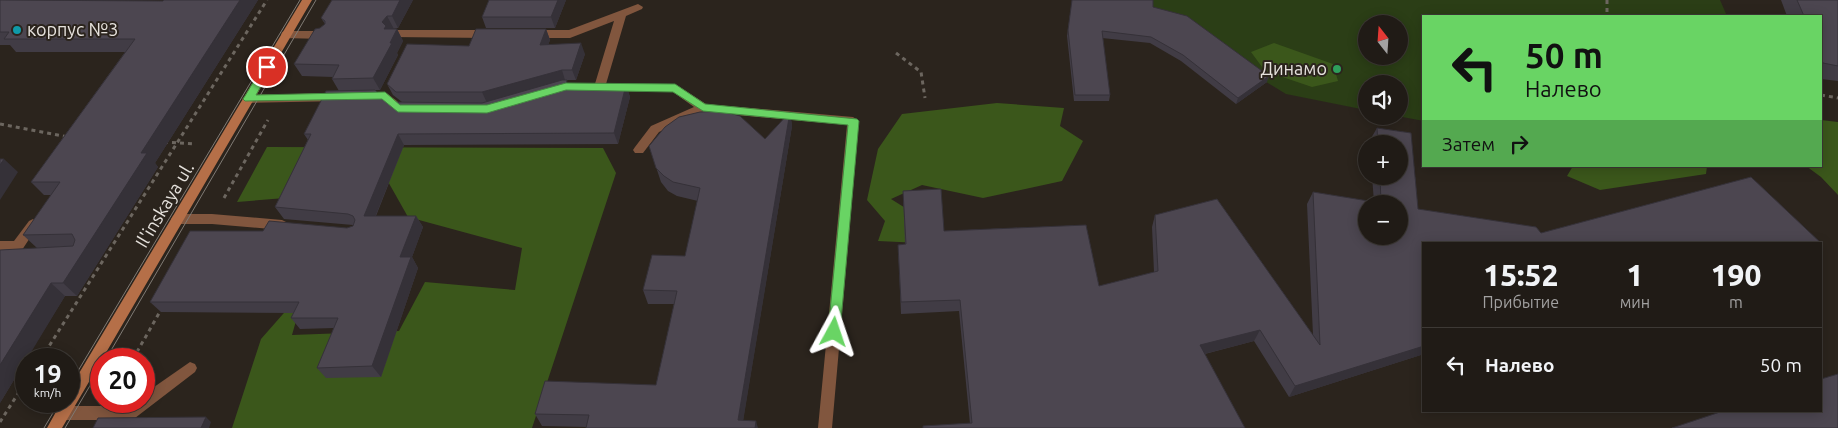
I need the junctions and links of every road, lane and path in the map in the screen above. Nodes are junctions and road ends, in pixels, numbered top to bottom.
1 (267, 0) edge
2 (307, 0) edge
3 (1607, 0) edge
4 (638, 7) dead end
5 (621, 14) junction
6 (1607, 15) edge
7 (395, 34) edge
8 (502, 34) edge
9 (522, 34) edge
10 (286, 35) junction
11 (326, 35) edge
12 (896, 54) dead end
13 (1822, 95) edge
14 (280, 98) junction
15 (925, 98) dead end
16 (1838, 98) edge
17 (248, 99) junction
18 (703, 108) junction
19 (418, 109) edge
20 (0, 124) edge
21 (75, 139) edge
22 (160, 142) edge
23 (178, 143) junction
24 (221, 145) junction
25 (639, 150) dead end
26 (41, 212) edge
27 (177, 219) junction
28 (212, 219) junction
29 (298, 227) edge
30 (0, 246) edge
31 (17, 246) junction
32 (104, 252) dead end
33 (110, 253) junction
34 (30, 255) edge
35 (166, 301) edge
36 (48, 348) edge
37 (140, 348) edge
38 (190, 368) dead end
39 (80, 383) edge
40 (15, 399) edge
41 (62, 413) edge
42 (80, 413) edge
43 (0, 422) edge
44 (54, 428) edge
45 (825, 428) edge

1 - 23 path
2 - 10 street, Il'inskaya ul.
3 - 6 path
4 - 5 lane
5 - 9 lane
5 - 18 lane
7 - 8 lane
10 - 11 lane
10 - 17 street, Il'inskaya ul.
12 - 15 path
13 - 16 path
14 - 17 lane
14 - 19 lane
14 - 28 path
17 - 24 street, Il'inskaya ul.
18 - 25 lane
18 - 45 lane
20 - 21 path
22 - 23 path
23 - 24 path
23 - 33 path
24 - 27 street, Il'inskaya ul.
26 - 31 lane
27 - 28 lane
27 - 39 street, Il'inskaya ul.
28 - 29 lane
30 - 31 lane
31 - 34 lane
32 - 33 path
33 - 36 path
35 - 37 path
38 - 42 lane
40 - 43 path
41 - 44 street, Il'inskaya ul.

